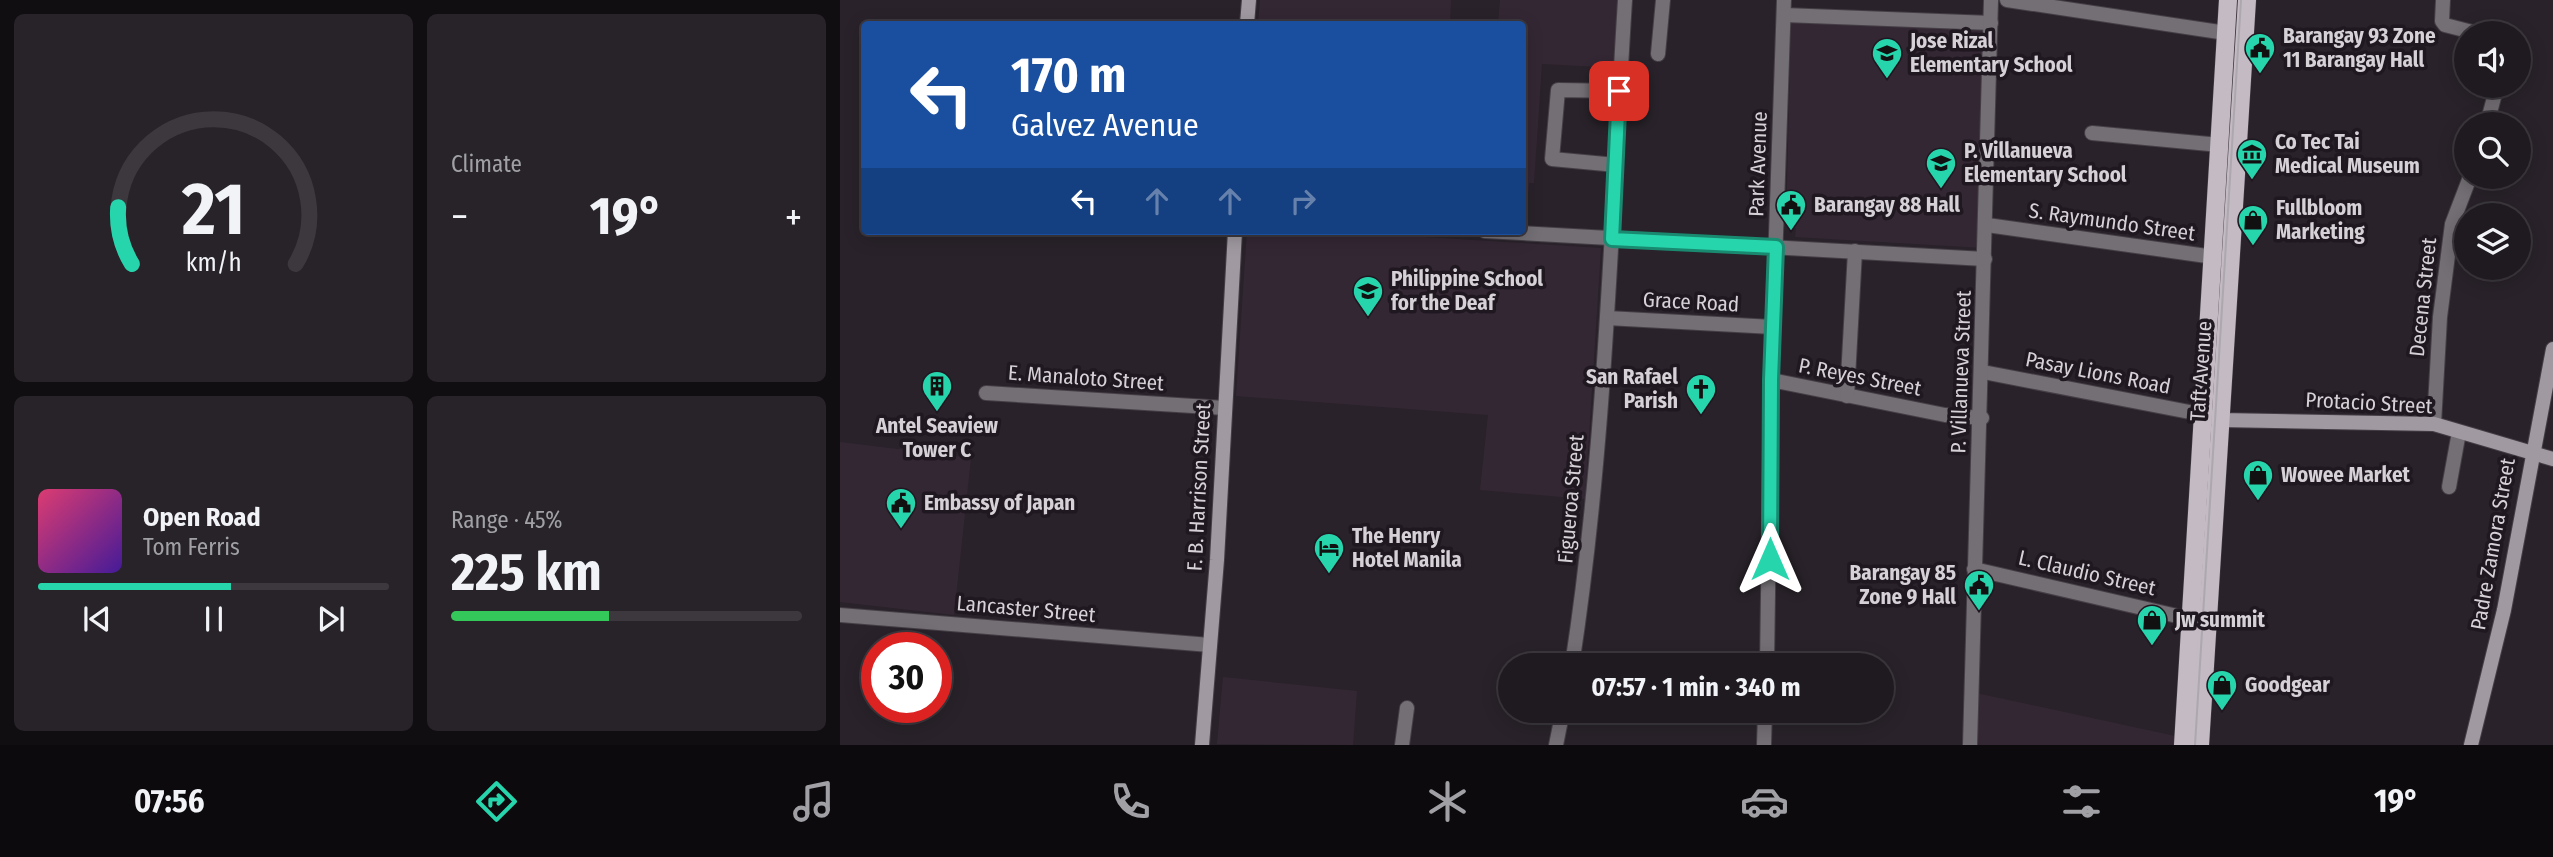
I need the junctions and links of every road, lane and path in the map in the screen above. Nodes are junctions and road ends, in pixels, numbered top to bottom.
1 (1249, 0) edge
2 (1625, 0) edge
3 (1662, 0) edge
4 (1991, 0) edge
5 (2007, 0) edge
6 (2228, 0) edge
7 (2247, 0) edge
8 (2443, 0) edge
9 (1784, 7) edge
10 (1247, 21) edge
11 (1991, 23) junction
12 (2454, 27) edge
13 (2226, 33) junction
14 (1658, 54) dead end
15 (2234, 61) junction
16 (1619, 91) junction
17 (2092, 133) dead end
18 (2220, 145) junction
19 (1616, 165) junction
20 (2465, 189) edge
21 (2226, 190) junction
22 (1987, 225) junction
23 (1526, 234) edge
24 (1235, 235) edge
25 (1612, 239) junction
26 (1776, 247) junction
27 (1855, 251) junction
28 (2222, 258) junction
29 (1986, 259) junction
30 (1607, 318) junction
31 (1773, 327) junction
32 (2553, 349) edge
33 (1983, 372) junction
34 (1771, 380) junction
35 (986, 393) dead end
36 (1847, 396) junction
37 (1225, 408) junction
38 (1982, 418) junction
39 (2213, 418) junction
40 (2434, 424) junction
41 (2459, 432) junction
42 (2531, 454) junction
43 (2553, 459) edge
44 (2449, 486) dead end
45 (1974, 569) junction
46 (840, 615) edge
47 (2190, 619) junction
48 (1210, 645) junction
49 (1574, 653) edge
50 (1767, 653) edge
51 (1407, 708) dead end
52 (1560, 723) edge
53 (1765, 723) edge
54 (1202, 745) edge
55 (1402, 745) edge
56 (1556, 745) edge
57 (1764, 745) edge
58 (1970, 745) edge
59 (2183, 745) edge
60 (2200, 745) edge
61 (2471, 745) edge

1 - 10 street
2 - 16 street, Figueroa Street
3 - 14 street
4 - 11 street, P. Villanueva Street
5 - 13 street
6 - 13 main road, Taft Avenue
7 - 15 main road, Taft Avenue
8 - 12 street
9 - 11 street
9 - 26 street, Park Avenue
11 - 22 street, P. Villanueva Street
13 - 15 main road, Taft Avenue
15 - 18 main road, Taft Avenue
15 - 21 main road, Taft Avenue
16 - 19 street, Figueroa Street
16 - 19 street
17 - 18 street
18 - 21 main road, Taft Avenue
19 - 25 street, Figueroa Street
20 - 40 street, Decena Street
21 - 28 main road, Taft Avenue
22 - 28 street, S. Raymundo Street
22 - 29 street, P. Villanueva Street
23 - 25 street
24 - 37 street, F. B. Harrison Street
25 - 26 street
25 - 30 street, Figueroa Street
26 - 27 street
26 - 31 street, Park Avenue
27 - 29 street
27 - 36 street
28 - 39 main road, Taft Avenue
29 - 33 street, P. Villanueva Street
30 - 31 street, Grace Road
30 - 49 street, Figueroa Street
31 - 34 street, Park Avenue
32 - 42 street, Padre Zamora Street
33 - 38 street, P. Villanueva Street
33 - 39 street, Pasay Lions Road
34 - 36 street, P. Reyes Street
34 - 50 street, Park Avenue
35 - 37 street, E. Manaloto Street
36 - 38 street, P. Reyes Street
37 - 48 street, F. B. Harrison Street
38 - 45 street, P. Villanueva Street
39 - 40 street, Protacio Street
39 - 47 main road, Taft Avenue
39 - 60 main road, Taft Avenue
40 - 41 street, Protacio Street
41 - 42 street, Protacio Street
41 - 44 street
42 - 43 street, Protacio Street
42 - 61 street, Padre Zamora Street
45 - 47 street, L. Claudio Street
45 - 58 street, P. Villanueva Street
46 - 48 street, Lancaster Street
47 - 59 main road, Taft Avenue
48 - 54 street, F. B. Harrison Street
51 - 55 street
52 - 56 street
53 - 57 street

